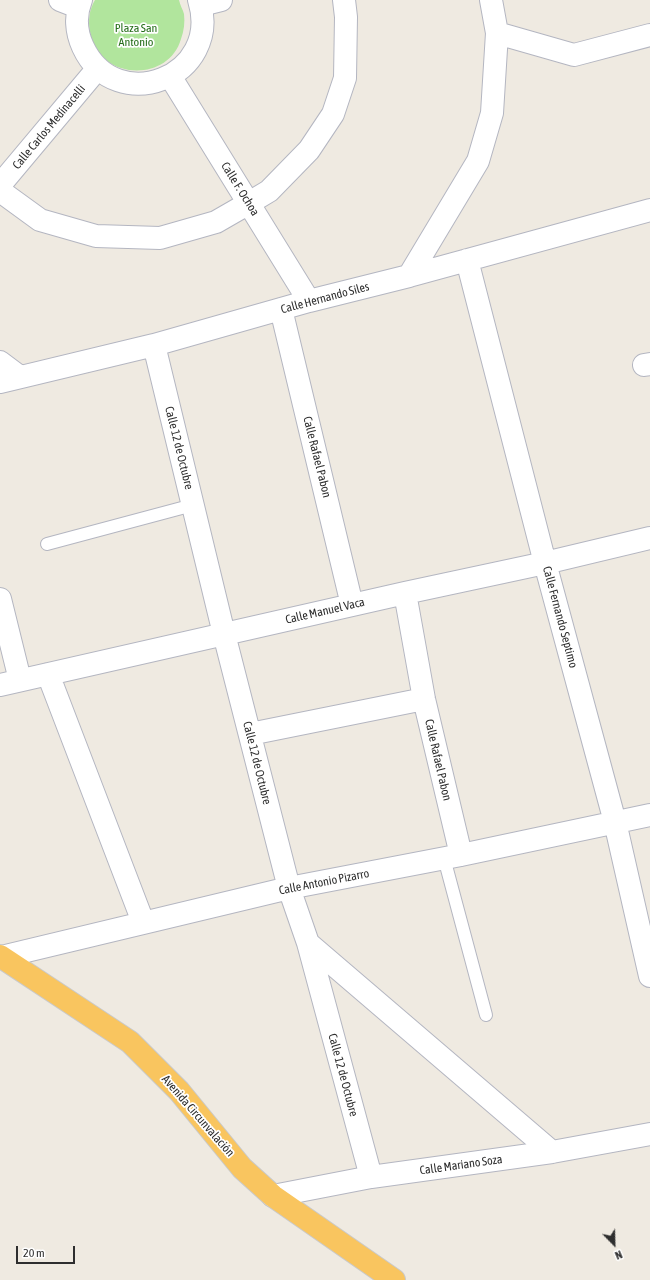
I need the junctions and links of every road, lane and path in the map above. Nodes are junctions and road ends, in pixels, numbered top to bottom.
1 (344, 0) edge
2 (491, 0) edge
3 (73, 2) edge
4 (207, 2) edge
5 (497, 33) junction
6 (650, 35) edge
7 (98, 68) junction
8 (170, 76) junction
9 (0, 185) edge
10 (0, 191) edge
11 (249, 203) junction
12 (650, 210) edge
13 (467, 260) junction
14 (409, 276) junction
15 (309, 301) junction
16 (281, 309) junction
17 (154, 345) junction
18 (0, 362) edge
19 (10, 380) edge
20 (193, 506) junction
21 (650, 538) edge
22 (47, 544) dead end
23 (545, 563) junction
24 (405, 593) junction
25 (0, 599) edge
26 (352, 605) junction
27 (224, 634) junction
28 (48, 674) junction
29 (10, 683) edge
30 (424, 699) junction
31 (250, 734) junction
32 (650, 815) edge
33 (615, 822) junction
34 (452, 857) junction
35 (289, 888) junction
36 (143, 922) junction
37 (308, 943) junction
38 (0, 956) edge
39 (650, 976) edge
40 (486, 1015) dead end
41 (650, 1134) edge
42 (552, 1152) junction
43 (371, 1177) junction
44 (273, 1196) junction
45 (394, 1280) edge

1 - 11 street
2 - 5 street
3 - 7 street
4 - 8 street
5 - 6 street
5 - 14 street
7 - 8 street
7 - 9 street, Calle Carlos Medinacelli
8 - 11 street, Calle F. Ochoa
10 - 11 street
11 - 15 street, Calle F. Ochoa
12 - 13 street, Calle Hernando Siles
13 - 14 street, Calle Hernando Siles
13 - 23 street, Calle Fernando Septimo
14 - 15 street, Calle Hernando Siles
15 - 16 street, Calle Hernando Siles
16 - 17 street, Calle Hernando Siles
16 - 26 street, Calle Rafael Pabon
17 - 19 street, Calle Hernando Siles
17 - 20 street, Calle 12 de Octubre
18 - 19 street
20 - 22 lane
20 - 27 street, Calle 12 de Octubre
21 - 23 street, Calle Manuel Vaca
23 - 24 street, Calle Manuel Vaca
23 - 33 street, Calle Fernando Septimo
24 - 26 street, Calle Manuel Vaca
24 - 30 street, Calle Rafael Pabon
25 - 29 street
26 - 27 street, Calle Manuel Vaca
27 - 28 street, Calle Manuel Vaca
27 - 31 street, Calle 12 de Octubre
28 - 29 street, Calle Manuel Vaca
28 - 36 street
30 - 31 street
30 - 34 street, Calle Rafael Pabon
31 - 35 street, Calle 12 de Octubre
32 - 33 street, Calle Antonio Pizarro
33 - 34 street, Calle Antonio Pizarro
33 - 39 street, Calle Fernando Septimo
34 - 35 street, Calle Antonio Pizarro
34 - 40 lane
35 - 36 street, Calle Antonio Pizarro
35 - 37 street, Calle 12 de Octubre
36 - 38 street, Calle Antonio Pizarro
37 - 42 street
37 - 43 street, Calle 12 de Octubre
38 - 44 highway, Avenida Circunvalación
41 - 42 street, Calle Mariano Soza
42 - 43 street, Calle Mariano Soza
43 - 44 street, Calle Mariano Soza
44 - 45 highway, Avenida Circunvalación

